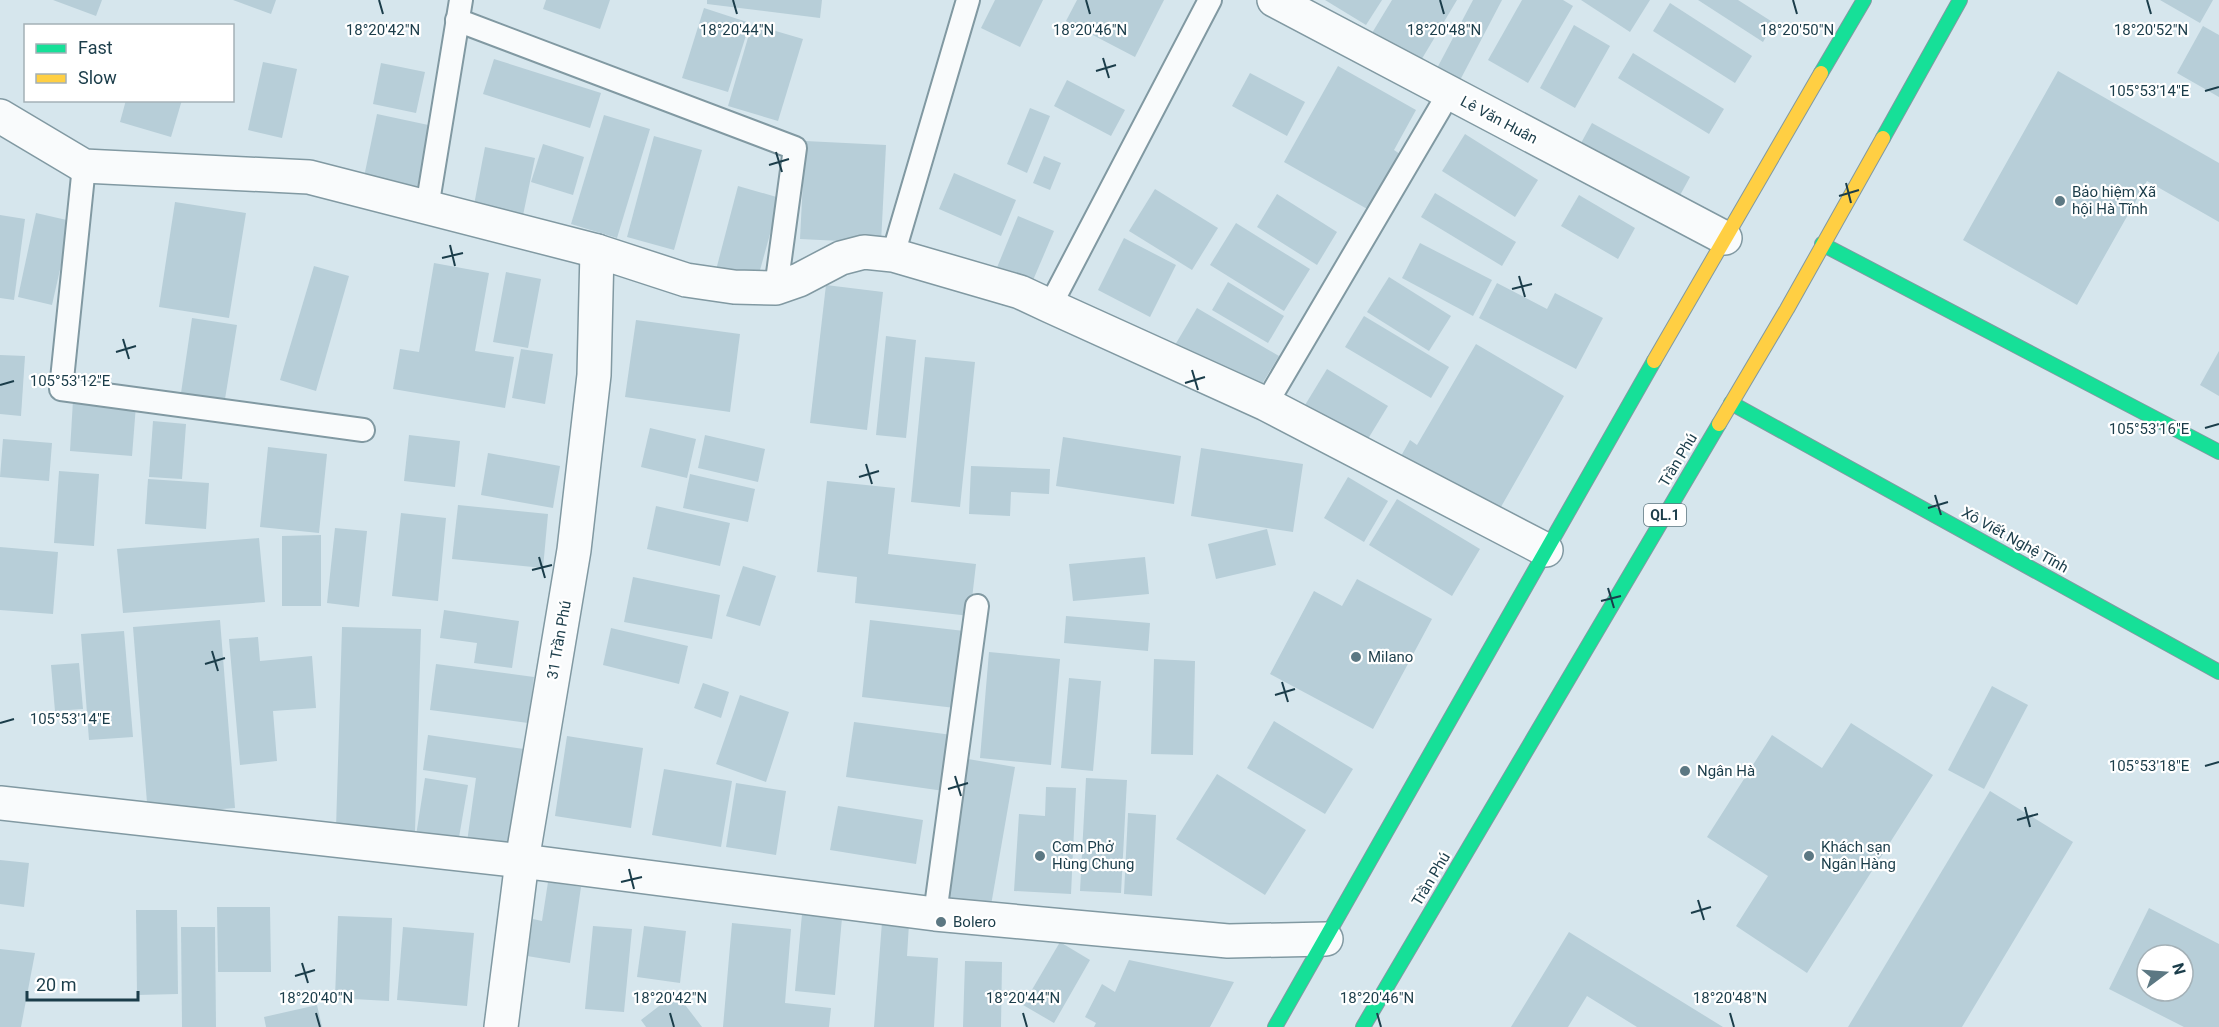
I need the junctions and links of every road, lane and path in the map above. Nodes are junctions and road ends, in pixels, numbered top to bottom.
1 (968, 0) edge
2 (1210, 0) edge
3 (1274, 0) edge
4 (1864, 0) edge
5 (1960, 0) edge
6 (459, 10) edge
7 (1449, 93) junction
8 (0, 117) edge
9 (84, 166) junction
10 (427, 208) junction
11 (1725, 238) junction
12 (1822, 244) junction
13 (597, 251) junction
14 (893, 255) junction
15 (776, 288) junction
16 (1050, 306) junction
17 (1731, 403) junction
18 (1266, 404) junction
19 (363, 430) dead end
20 (2219, 452) edge
21 (1546, 550) junction
22 (977, 606) dead end
23 (2219, 672) edge
24 (0, 803) edge
25 (522, 861) junction
26 (935, 914) junction
27 (1326, 939) junction
28 (501, 1027) edge
29 (1275, 1027) edge
30 (1363, 1027) edge

1 - 14 lane
2 - 16 lane
3 - 7 street, Lê Văn Huân
4 - 11 main road
5 - 12 main road, Trần Phú / QL.1
6 - 10 lane
6 - 15 lane
7 - 11 street, Lê Văn Huân
7 - 18 lane
8 - 9 street
9 - 10 street
9 - 19 lane
10 - 13 street
11 - 21 main road
12 - 17 main road, Trần Phú / QL.1
12 - 20 main road
13 - 15 street
13 - 25 street, 31 Trần Phú
14 - 15 street
14 - 16 street
16 - 18 street
17 - 23 main road, Xô Viết Nghệ Tĩnh
17 - 30 main road, Trần Phú / QL.1
18 - 21 street
21 - 27 main road
22 - 26 lane
24 - 25 street
25 - 26 street
25 - 28 street, 31 Trần Phú
26 - 27 street
27 - 29 main road

